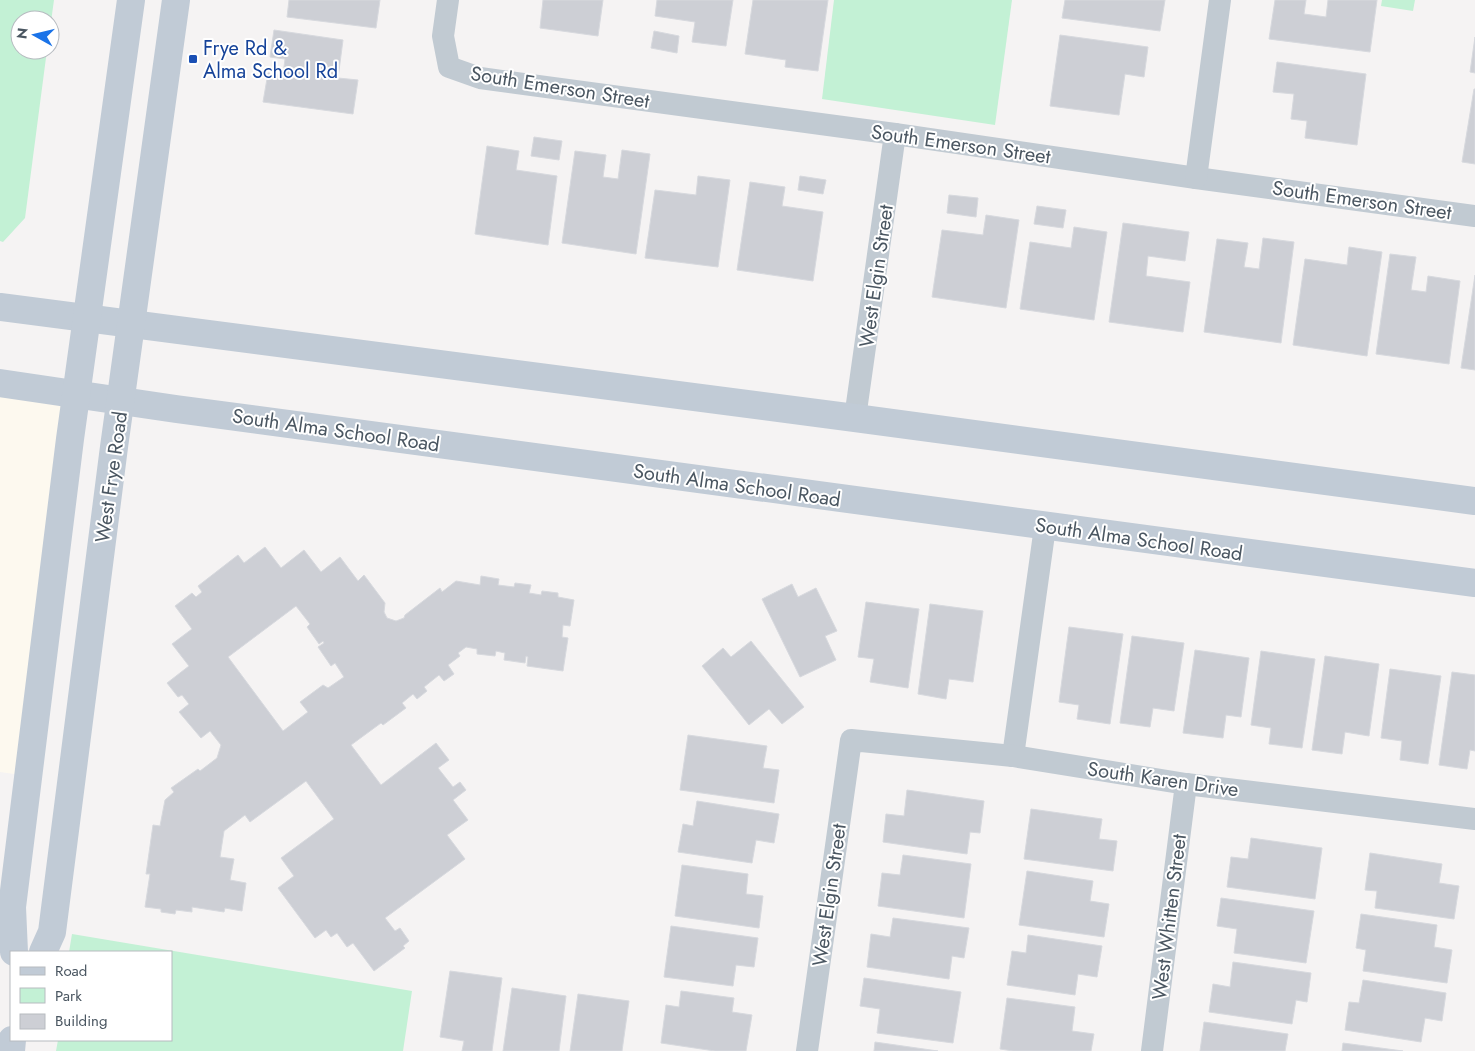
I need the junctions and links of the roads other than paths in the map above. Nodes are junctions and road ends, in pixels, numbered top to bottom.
1 (131, 0) edge
2 (176, 0) edge
3 (448, 0) edge
4 (1220, 0) edge
5 (895, 134) junction
6 (1196, 178) junction
7 (1475, 216) edge
8 (0, 307) edge
9 (87, 318) junction
10 (131, 324) junction
11 (0, 383) edge
12 (76, 394) junction
13 (121, 400) junction
14 (855, 418) junction
15 (1475, 501) edge
16 (1045, 526) junction
17 (1475, 584) edge
18 (851, 740) joint
19 (1013, 756) junction
20 (1186, 784) junction
21 (1475, 819) edge
22 (14, 951) edge
23 (43, 951) edge
24 (808, 1051) edge
25 (1152, 1051) edge

1 - 9 main road
2 - 10 main road, West Frye Road
3 - 5 street, South Emerson Street
4 - 6 street
5 - 6 street, South Emerson Street
5 - 14 street, West Elgin Street
6 - 7 street, South Emerson Street
8 - 9 main road
9 - 10 main road
9 - 12 main road
10 - 13 main road, West Frye Road
10 - 14 main road
11 - 12 main road, South Alma School Road
12 - 13 main road, South Alma School Road
12 - 22 main road
13 - 16 main road, South Alma School Road
13 - 23 main road, West Frye Road
14 - 15 main road
16 - 17 main road, South Alma School Road
16 - 19 street
18 - 19 street, South Karen Drive
18 - 24 street, West Elgin Street
19 - 20 street, South Karen Drive
20 - 21 street, South Karen Drive
20 - 25 street, West Whitten Street

